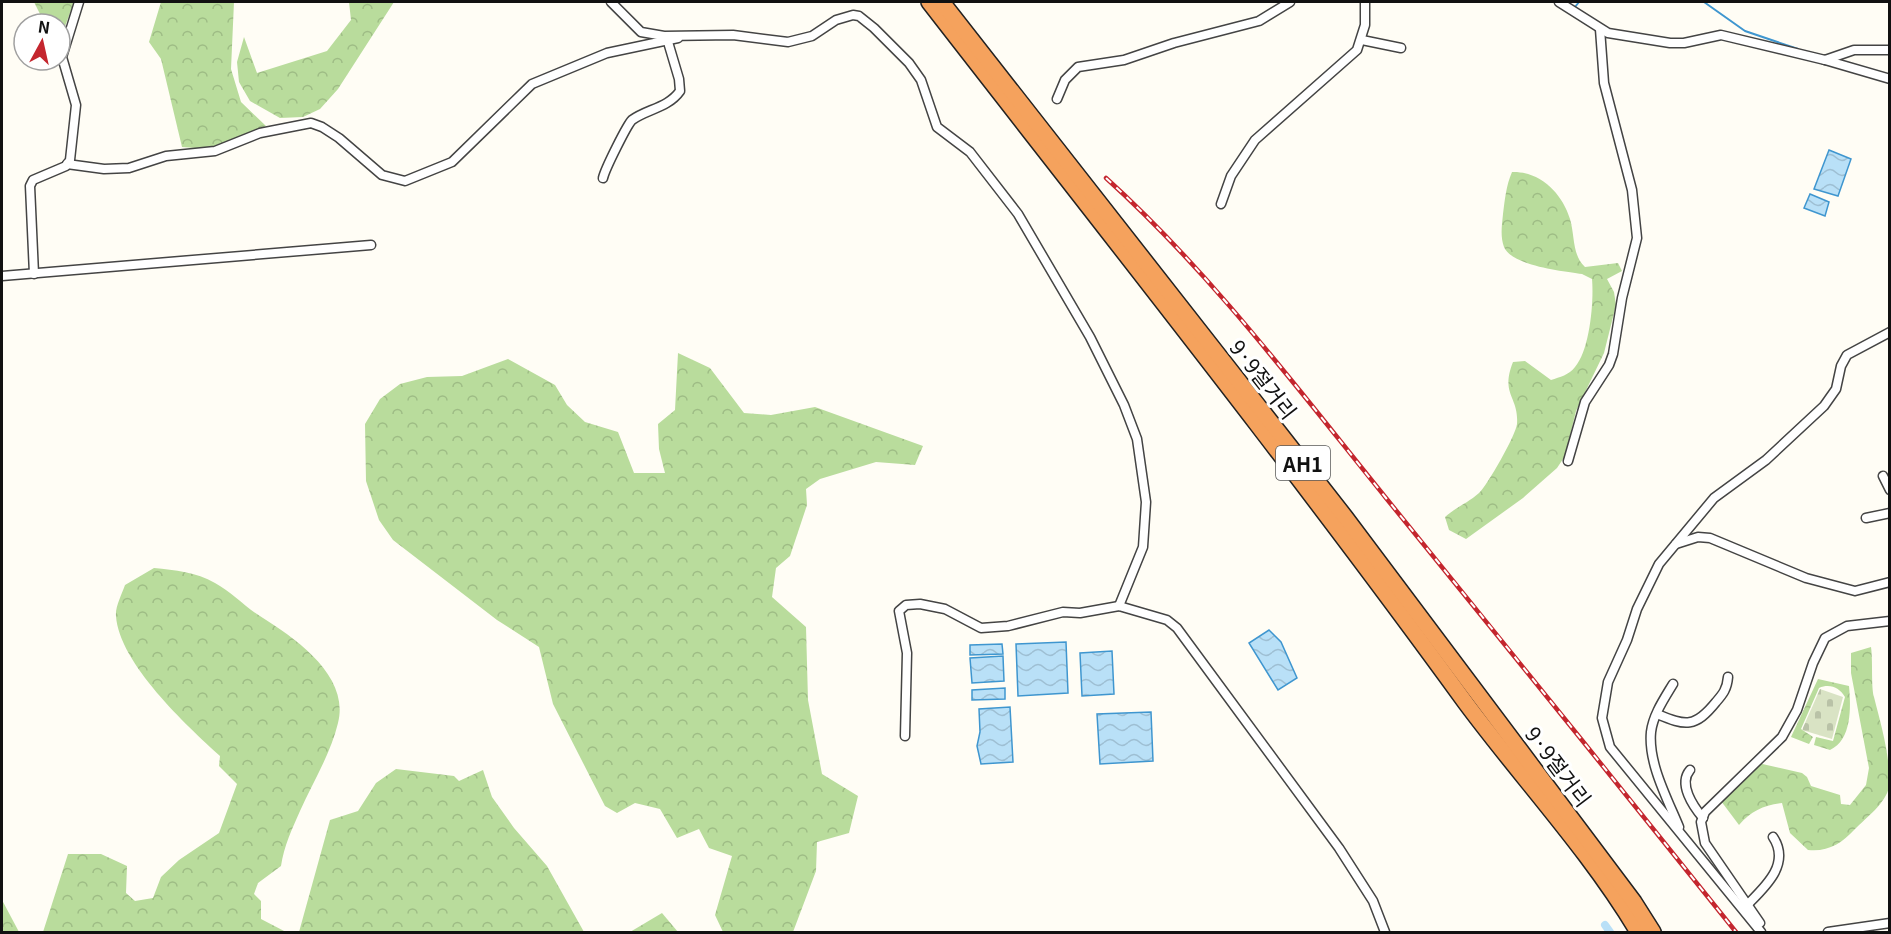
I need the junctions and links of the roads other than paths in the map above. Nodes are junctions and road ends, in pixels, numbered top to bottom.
1 (79, 2) edge
2 (611, 2) edge
3 (929, 2) edge
4 (942, 2) edge
5 (1290, 2) edge
6 (1365, 2) edge
7 (1559, 2) edge
8 (1600, 29) junction
9 (683, 36) junction
10 (1362, 40) junction
11 (668, 42) junction
12 (1401, 48) dead end
13 (1890, 50) edge
14 (1825, 60) junction
15 (1890, 79) edge
16 (1057, 99) dead end
17 (67, 164) junction
18 (603, 178) dead end
19 (1221, 204) dead end
20 (370, 245) dead end
21 (34, 274) junction
22 (2, 276) edge
23 (1890, 332) edge
24 (1568, 461) dead end
25 (1883, 476) dead end
26 (1890, 490) edge
27 (1890, 513) edge
28 (1866, 518) dead end
29 (1676, 544) junction
30 (1890, 582) edge
31 (1119, 606) junction
32 (1890, 621) edge
33 (1728, 677) dead end
34 (1672, 684) dead end
35 (1657, 714) junction
36 (905, 736) dead end
37 (1690, 770) dead end
38 (1703, 818) junction
39 (1682, 835) junction
40 (1773, 837) dead end
41 (1747, 905) junction
42 (1890, 923) edge
43 (1872, 929) edge
44 (1385, 933) edge
45 (1638, 933) edge
46 (1653, 933) edge
47 (1761, 933) edge
48 (1766, 933) edge
49 (1828, 933) edge

1 - 17 street
2 - 9 street
3 - 45 highway, 9·9절거리 / AH1
4 - 46 highway, 9·9절거리 / AH1
5 - 16 street
6 - 10 street
7 - 8 street
8 - 14 street
8 - 24 street
9 - 11 street
9 - 31 street
10 - 12 street
10 - 19 street
11 - 17 street
11 - 18 street
13 - 14 street
14 - 15 street
17 - 21 street
20 - 21 street
21 - 22 street
23 - 29 street
25 - 26 street
27 - 28 street
29 - 30 street
29 - 39 street
31 - 36 street
31 - 44 street
32 - 38 street
33 - 35 street
34 - 35 street
35 - 39 street
37 - 38 street
38 - 41 street
39 - 47 street
40 - 41 street
41 - 48 street
42 - 43 street
43 - 49 street

